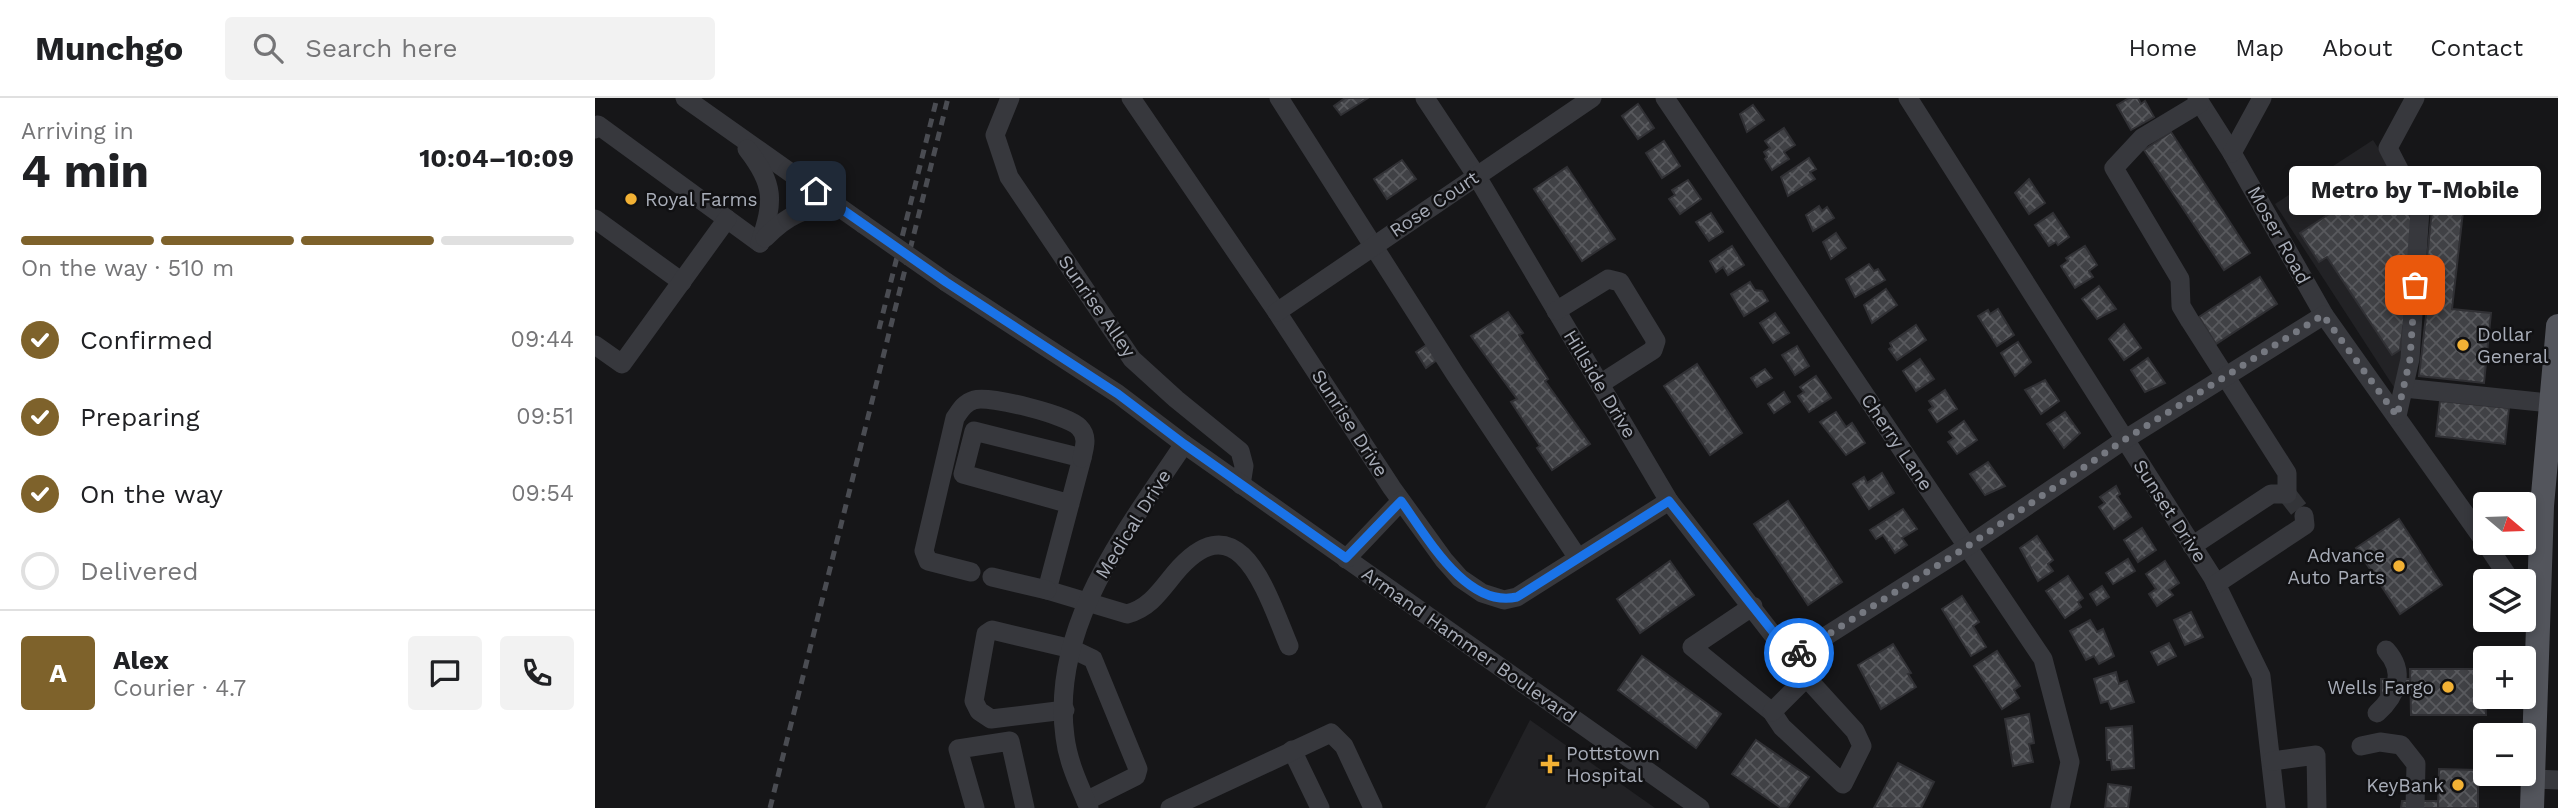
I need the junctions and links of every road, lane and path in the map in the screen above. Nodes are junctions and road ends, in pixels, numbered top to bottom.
1 (685, 98) edge
2 (1010, 98) edge
3 (1131, 98) edge
4 (1279, 98) edge
5 (1425, 98) edge
6 (1592, 98) edge
7 (1665, 98) edge
8 (1908, 98) edge
9 (2262, 98) edge
10 (2415, 98) edge
11 (2199, 100) edge
12 (595, 129) edge
13 (733, 132) junction
14 (2232, 153) junction
15 (1476, 175) junction
16 (837, 206) junction
17 (595, 219) edge
18 (727, 219) junction
19 (760, 243) junction
20 (1374, 245) junction
21 (682, 282) junction
22 (1556, 311) junction
23 (1277, 312) junction
24 (2323, 315) junction
25 (2557, 335) edge
26 (595, 345) edge
27 (2225, 377) junction
28 (2555, 378) edge
29 (1600, 384) junction
30 (2404, 388) junction
31 (2550, 403) junction
32 (2397, 416) junction
33 (2124, 440) junction
34 (1184, 444) junction
35 (1083, 458) junction
36 (1241, 485) junction
37 (1401, 501) junction
38 (1669, 501) junction
39 (1070, 504) junction
40 (2550, 507) edge
41 (2304, 516) dead end
42 (2473, 525) edge
43 (1968, 546) junction
44 (2192, 546) junction
45 (1346, 558) junction
46 (1578, 558) junction
47 (971, 572) dead end
48 (992, 577) dead end
49 (2536, 578) edge
50 (2216, 584) junction
51 (1047, 590) junction
52 (1088, 601) junction
53 (1753, 606) junction
54 (2530, 632) edge
55 (1289, 646) dead end
56 (1072, 649) junction
57 (2386, 650) dead end
58 (1793, 657) junction
59 (1807, 677) junction
60 (1065, 710) junction
61 (1772, 712) junction
62 (2377, 713) dead end
63 (2531, 723) edge
64 (2361, 746) dead end
65 (1292, 750) junction
66 (2272, 761) junction
67 (2536, 779) edge
68 (2558, 780) edge
69 (2532, 786) edge
70 (1088, 805) edge
71 (975, 808) edge
72 (1025, 808) edge
73 (1171, 808) edge
74 (1320, 808) edge
75 (1373, 808) edge
76 (1700, 808) edge
77 (2060, 808) edge
78 (2276, 808) edge
79 (2317, 808) edge
80 (2415, 808) edge
81 (2532, 808) edge

1 - 13 street, Armand Hammer Boulevard
2 - 36 street, Sunrise Alley
3 - 23 street, Sunrise Drive
4 - 20 street
5 - 15 street, Hillside Drive
6 - 15 street, Rose Court
7 - 43 street, Cherry Lane
8 - 33 street, Sunset Drive
9 - 14 street
10 - 30 street
11 - 14 street, Moser Road
11 - 27 street
12 - 18 street
13 - 16 street, Armand Hammer Boulevard
13 - 19 street
14 - 24 street, Moser Road
15 - 20 street, Rose Court
15 - 22 street, Hillside Drive
16 - 19 street
16 - 34 street, Armand Hammer Boulevard, bridge
17 - 21 street
18 - 19 street
18 - 21 street
20 - 23 street, Rose Court
20 - 46 street
21 - 26 street
22 - 29 street, Hillside Drive
22 - 29 street
23 - 37 street, Sunrise Drive
24 - 27 street
24 - 32 street, Moser Road
25 - 28 main road
27 - 33 street
27 - 44 street
28 - 31 main road
29 - 38 street, Hillside Drive
30 - 31 street
30 - 32 street
31 - 40 main road
32 - 42 street, Moser Road
33 - 43 street
33 - 44 street, Sunset Drive
34 - 36 street, Armand Hammer Boulevard
34 - 52 street, Medical Drive
35 - 39 street
35 - 39 street
35 - 47 street
36 - 45 street, Armand Hammer Boulevard
37 - 45 street
37 - 46 street, Sunrise Drive
38 - 46 street, Sunrise Drive
38 - 53 street, Hillside Drive
39 - 51 street
40 - 49 main road
41 - 50 street
43 - 58 street
43 - 77 street, Cherry Lane
44 - 50 street, Sunset Drive
45 - 76 street, Armand Hammer Boulevard
48 - 51 street
50 - 66 street, Sunset Drive
51 - 52 street
52 - 55 street
52 - 56 street, Medical Drive
53 - 58 street, Hillside Drive
53 - 61 street
54 - 63 main road
56 - 60 street, Medical Drive
56 - 60 street
56 - 70 street
57 - 62 street
58 - 59 street, Hillside Drive
59 - 61 street
59 - 61 street, Hillside Drive
60 - 70 street, Medical Drive
64 - 80 street
65 - 73 street
65 - 74 street
65 - 75 street
66 - 78 street, Sunset Drive
66 - 79 street
67 - 68 street
69 - 81 main road
71 - 72 street

